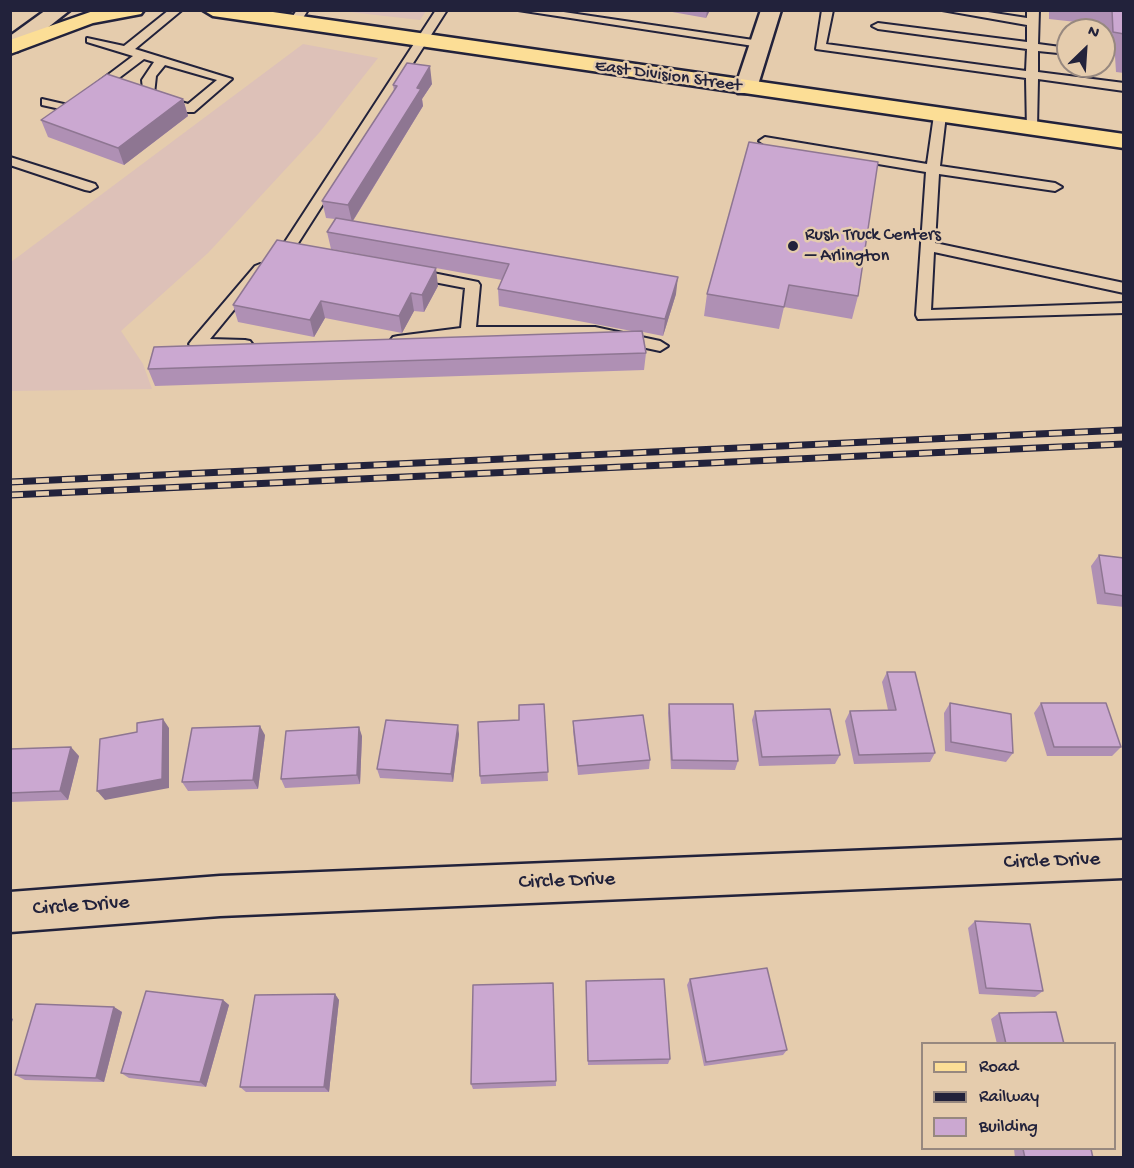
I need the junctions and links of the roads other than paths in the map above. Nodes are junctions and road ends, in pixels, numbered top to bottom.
1 (60, 10) edge
2 (134, 10) edge
3 (177, 10) edge
4 (213, 10) edge
5 (442, 10) edge
6 (523, 10) edge
7 (771, 10) edge
8 (828, 10) edge
9 (947, 10) edge
10 (299, 16) edge
11 (1033, 16) edge
12 (878, 26) dead end
13 (91, 40) dead end
14 (420, 41) junction
15 (760, 44) junction
16 (1032, 46) junction
17 (10, 47) edge
18 (1056, 49) edge
19 (126, 50) junction
20 (143, 54) junction
21 (163, 60) junction
22 (1032, 75) junction
23 (1124, 87) edge
24 (746, 88) junction
25 (46, 102) dead end
26 (940, 115) junction
27 (1031, 128) junction
28 (765, 141) dead end
29 (1124, 141) edge
30 (10, 161) edge
31 (933, 169) junction
32 (90, 187) dead end
33 (1055, 187) dead end
34 (928, 246) junction
35 (286, 251) junction
36 (309, 255) edge
37 (403, 272) edge
38 (1124, 288) edge
39 (1124, 308) edge
40 (468, 332) junction
41 (380, 342) edge
42 (266, 346) edge
43 (660, 346) dead end
44 (1121, 865) edge
45 (10, 912) edge

1 - 17 street
2 - 17 main road
3 - 19 lane
4 - 10 main road, East Division Street
5 - 14 lane
6 - 15 lane
7 - 15 street
8 - 22 lane
9 - 11 lane
10 - 14 main road, East Division Street
11 - 16 lane
12 - 16 lane
13 - 19 lane
14 - 24 main road, East Division Street
14 - 35 lane
15 - 24 street
16 - 18 lane
16 - 22 lane
19 - 20 lane
20 - 21 lane
20 - 25 lane
21 - 21 lane
22 - 23 lane
22 - 27 lane
24 - 26 main road, East Division Street
26 - 27 main road, East Division Street
26 - 31 lane
27 - 29 main road, East Division Street
28 - 31 lane
30 - 32 lane
31 - 33 lane
31 - 34 lane
34 - 38 lane
34 - 39 lane
35 - 36 lane
35 - 42 lane
37 - 40 lane
40 - 41 lane
40 - 43 lane
44 - 45 street, Circle Drive

